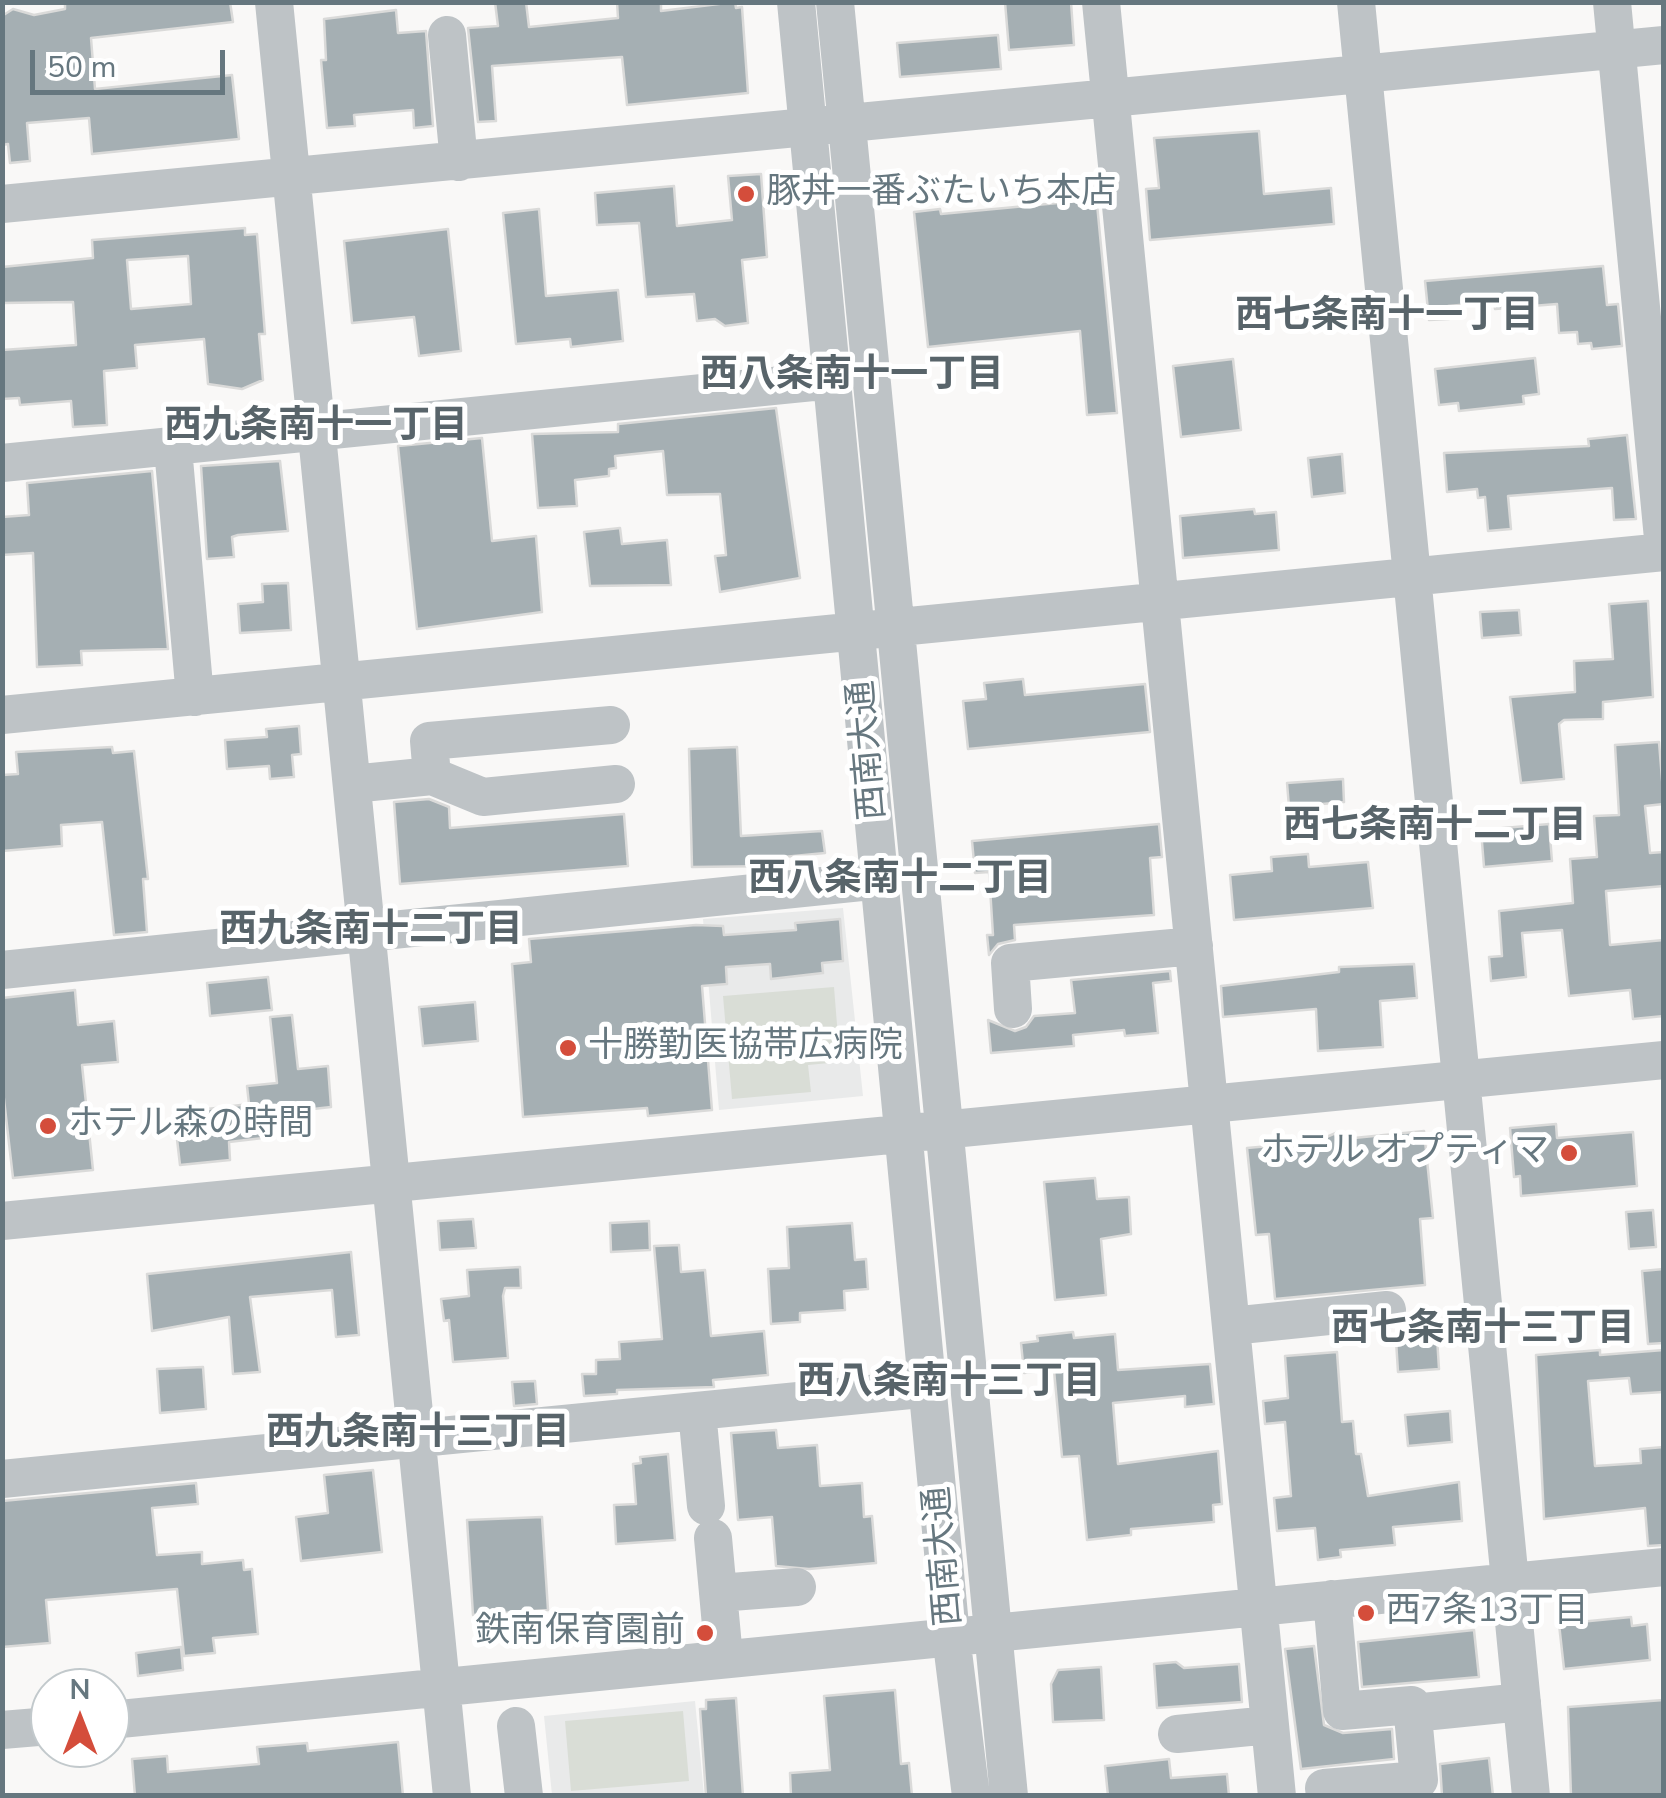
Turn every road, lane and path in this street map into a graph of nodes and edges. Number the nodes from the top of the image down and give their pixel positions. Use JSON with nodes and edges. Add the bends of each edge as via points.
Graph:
{"nodes":[{"id":1,"x":274,"y":2,"type":"edge"},
{"id":2,"x":796,"y":2,"type":"edge"},
{"id":3,"x":835,"y":2,"type":"edge"},
{"id":4,"x":1101,"y":2,"type":"edge"},
{"id":5,"x":1356,"y":2,"type":"edge"},
{"id":6,"x":1612,"y":2,"type":"edge"},
{"id":7,"x":446,"y":36,"type":"dead end"},
{"id":8,"x":1664,"y":44,"type":"edge"},
{"id":9,"x":1615,"y":50,"type":"junction"},
{"id":10,"x":1363,"y":72,"type":"junction"},
{"id":11,"x":1110,"y":98,"type":"junction"},
{"id":12,"x":848,"y":124,"type":"junction"},
{"id":13,"x":808,"y":128,"type":"junction"},
{"id":14,"x":459,"y":162,"type":"junction"},
{"id":15,"x":292,"y":178,"type":"junction"},
{"id":16,"x":2,"y":204,"type":"edge"},
{"id":17,"x":833,"y":380,"type":"junction"},
{"id":18,"x":318,"y":435,"type":"junction"},
{"id":19,"x":172,"y":448,"type":"junction"},
{"id":20,"x":2,"y":464,"type":"edge"},
{"id":21,"x":1664,"y":550,"type":"edge"},
{"id":22,"x":1410,"y":574,"type":"junction"},
{"id":23,"x":1161,"y":602,"type":"junction"},
{"id":24,"x":896,"y":626,"type":"junction"},
{"id":25,"x":858,"y":630,"type":"junction"},
{"id":26,"x":344,"y":683,"type":"junction"},
{"id":27,"x":194,"y":697,"type":"junction"},
{"id":28,"x":2,"y":715,"type":"edge"},
{"id":29,"x":611,"y":724,"type":"dead end"},
{"id":30,"x":432,"y":776,"type":"junction"},
{"id":31,"x":352,"y":784,"type":"junction"},
{"id":32,"x":616,"y":784,"type":"dead end"},
{"id":33,"x":882,"y":880,"type":"junction"},
{"id":34,"x":366,"y":930,"type":"junction"},
{"id":35,"x":1194,"y":946,"type":"junction"},
{"id":36,"x":2,"y":970,"type":"edge"},
{"id":37,"x":1013,"y":1009,"type":"dead end"},
{"id":38,"x":1664,"y":1060,"type":"edge"},
{"id":39,"x":1463,"y":1080,"type":"junction"},
{"id":40,"x":1210,"y":1104,"type":"junction"},
{"id":41,"x":946,"y":1128,"type":"junction"},
{"id":42,"x":906,"y":1133,"type":"junction"},
{"id":43,"x":394,"y":1182,"type":"junction"},
{"id":44,"x":2,"y":1221,"type":"edge"},
{"id":45,"x":1387,"y":1310,"type":"dead end"},
{"id":46,"x":1231,"y":1326,"type":"junction"},
{"id":47,"x":931,"y":1388,"type":"junction"},
{"id":48,"x":696,"y":1410,"type":"junction"},
{"id":49,"x":416,"y":1437,"type":"junction"},
{"id":50,"x":2,"y":1479,"type":"edge"},
{"id":51,"x":1664,"y":1567,"type":"edge"},
{"id":52,"x":1510,"y":1582,"type":"junction"},
{"id":53,"x":796,"y":1586,"type":"dead end"},
{"id":54,"x":718,"y":1594,"type":"junction"},
{"id":55,"x":1332,"y":1599,"type":"junction"},
{"id":56,"x":1258,"y":1606,"type":"junction"},
{"id":57,"x":993,"y":1633,"type":"junction"},
{"id":58,"x":952,"y":1636,"type":"junction"},
{"id":59,"x":724,"y":1658,"type":"junction"},
{"id":60,"x":442,"y":1686,"type":"junction"},
{"id":61,"x":1522,"y":1702,"type":"junction"},
{"id":62,"x":1413,"y":1714,"type":"junction"},
{"id":63,"x":130,"y":1718,"type":"edge"},
{"id":64,"x":1270,"y":1725,"type":"junction"},
{"id":65,"x":516,"y":1726,"type":"dead end"},
{"id":66,"x":30,"y":1728,"type":"edge"},
{"id":67,"x":2,"y":1730,"type":"edge"},
{"id":68,"x":1177,"y":1734,"type":"dead end"},
{"id":69,"x":452,"y":1796,"type":"edge"},
{"id":70,"x":524,"y":1796,"type":"edge"},
{"id":71,"x":971,"y":1796,"type":"edge"},
{"id":72,"x":1009,"y":1796,"type":"edge"},
{"id":73,"x":1277,"y":1796,"type":"edge"},
{"id":74,"x":1325,"y":1796,"type":"edge"},
{"id":75,"x":1532,"y":1796,"type":"edge"}],
"edges":[{"from":1,"to":15,"type":"street"},
{"from":2,"to":13,"type":"street","name":"西南大通"},
{"from":3,"to":12,"type":"street","name":"西南大通"},
{"from":4,"to":11,"type":"street"},
{"from":5,"to":10,"type":"street"},
{"from":6,"to":9,"type":"street"},
{"from":7,"to":14,"type":"street"},
{"from":8,"to":9,"type":"street"},
{"from":9,"to":10,"type":"street"},
{"from":9,"to":21,"type":"street"},
{"from":10,"to":11,"type":"street"},
{"from":10,"to":22,"type":"street"},
{"from":11,"to":12,"type":"street"},
{"from":11,"to":23,"type":"street"},
{"from":12,"to":13,"type":"street"},
{"from":12,"to":24,"type":"street","name":"西南大通"},
{"from":13,"to":14,"type":"street"},
{"from":13,"to":17,"type":"street","name":"西南大通"},
{"from":14,"to":15,"type":"street"},
{"from":15,"to":16,"type":"street"},
{"from":15,"to":18,"type":"street"},
{"from":17,"to":18,"type":"street"},
{"from":17,"to":25,"type":"street","name":"西南大通"},
{"from":18,"to":19,"type":"street"},
{"from":18,"to":26,"type":"street"},
{"from":19,"to":20,"type":"street"},
{"from":19,"to":27,"type":"street"},
{"from":21,"to":22,"type":"street"},
{"from":22,"to":23,"type":"street"},
{"from":22,"to":39,"type":"street"},
{"from":23,"to":24,"type":"street"},
{"from":23,"to":35,"type":"street"},
{"from":24,"to":25,"type":"street"},
{"from":24,"to":41,"type":"street","name":"西南大通"},
{"from":25,"to":26,"type":"street"},
{"from":25,"to":33,"type":"street","name":"西南大通"},
{"from":26,"to":27,"type":"street"},
{"from":26,"to":31,"type":"street"},
{"from":27,"to":28,"type":"street"},
{"from":29,"to":30,"type":"street","via":[[429,740]]},
{"from":30,"to":31,"type":"street"},
{"from":30,"to":32,"type":"street","via":[[483,797]]},
{"from":31,"to":34,"type":"street"},
{"from":33,"to":34,"type":"street"},
{"from":33,"to":42,"type":"street","name":"西南大通"},
{"from":34,"to":36,"type":"street"},
{"from":34,"to":43,"type":"street"},
{"from":35,"to":37,"type":"street","via":[[1010,962]]},
{"from":35,"to":40,"type":"street"},
{"from":38,"to":39,"type":"street"},
{"from":39,"to":40,"type":"street"},
{"from":39,"to":52,"type":"street"},
{"from":40,"to":41,"type":"street"},
{"from":40,"to":46,"type":"street"},
{"from":41,"to":42,"type":"street"},
{"from":41,"to":57,"type":"street","name":"西南大通"},
{"from":42,"to":43,"type":"street"},
{"from":42,"to":47,"type":"street","name":"西南大通"},
{"from":43,"to":44,"type":"street"},
{"from":43,"to":49,"type":"street"},
{"from":45,"to":46,"type":"street"},
{"from":46,"to":56,"type":"street"},
{"from":47,"to":48,"type":"street"},
{"from":47,"to":58,"type":"street","name":"西南大通"},
{"from":48,"to":49,"type":"street"},
{"from":48,"to":54,"type":"street"},
{"from":49,"to":50,"type":"street"},
{"from":49,"to":60,"type":"street"},
{"from":51,"to":52,"type":"street"},
{"from":52,"to":55,"type":"street"},
{"from":52,"to":61,"type":"street"},
{"from":53,"to":54,"type":"street"},
{"from":54,"to":59,"type":"street"},
{"from":55,"to":56,"type":"street"},
{"from":55,"to":62,"type":"street","via":[[1342,1711],[1412,1705]]},
{"from":56,"to":57,"type":"street"},
{"from":56,"to":64,"type":"street"},
{"from":57,"to":58,"type":"street"},
{"from":57,"to":72,"type":"street","name":"西南大通"},
{"from":58,"to":59,"type":"street"},
{"from":58,"to":71,"type":"street","name":"西南大通"},
{"from":59,"to":60,"type":"street"},
{"from":60,"to":63,"type":"street"},
{"from":60,"to":69,"type":"street"},
{"from":61,"to":62,"type":"street"},
{"from":61,"to":75,"type":"street"},
{"from":62,"to":74,"type":"street","via":[[1419,1780],[1324,1788]]},
{"from":64,"to":68,"type":"street"},
{"from":64,"to":73,"type":"street"},
{"from":65,"to":70,"type":"street"},
{"from":66,"to":67,"type":"street"}]}
